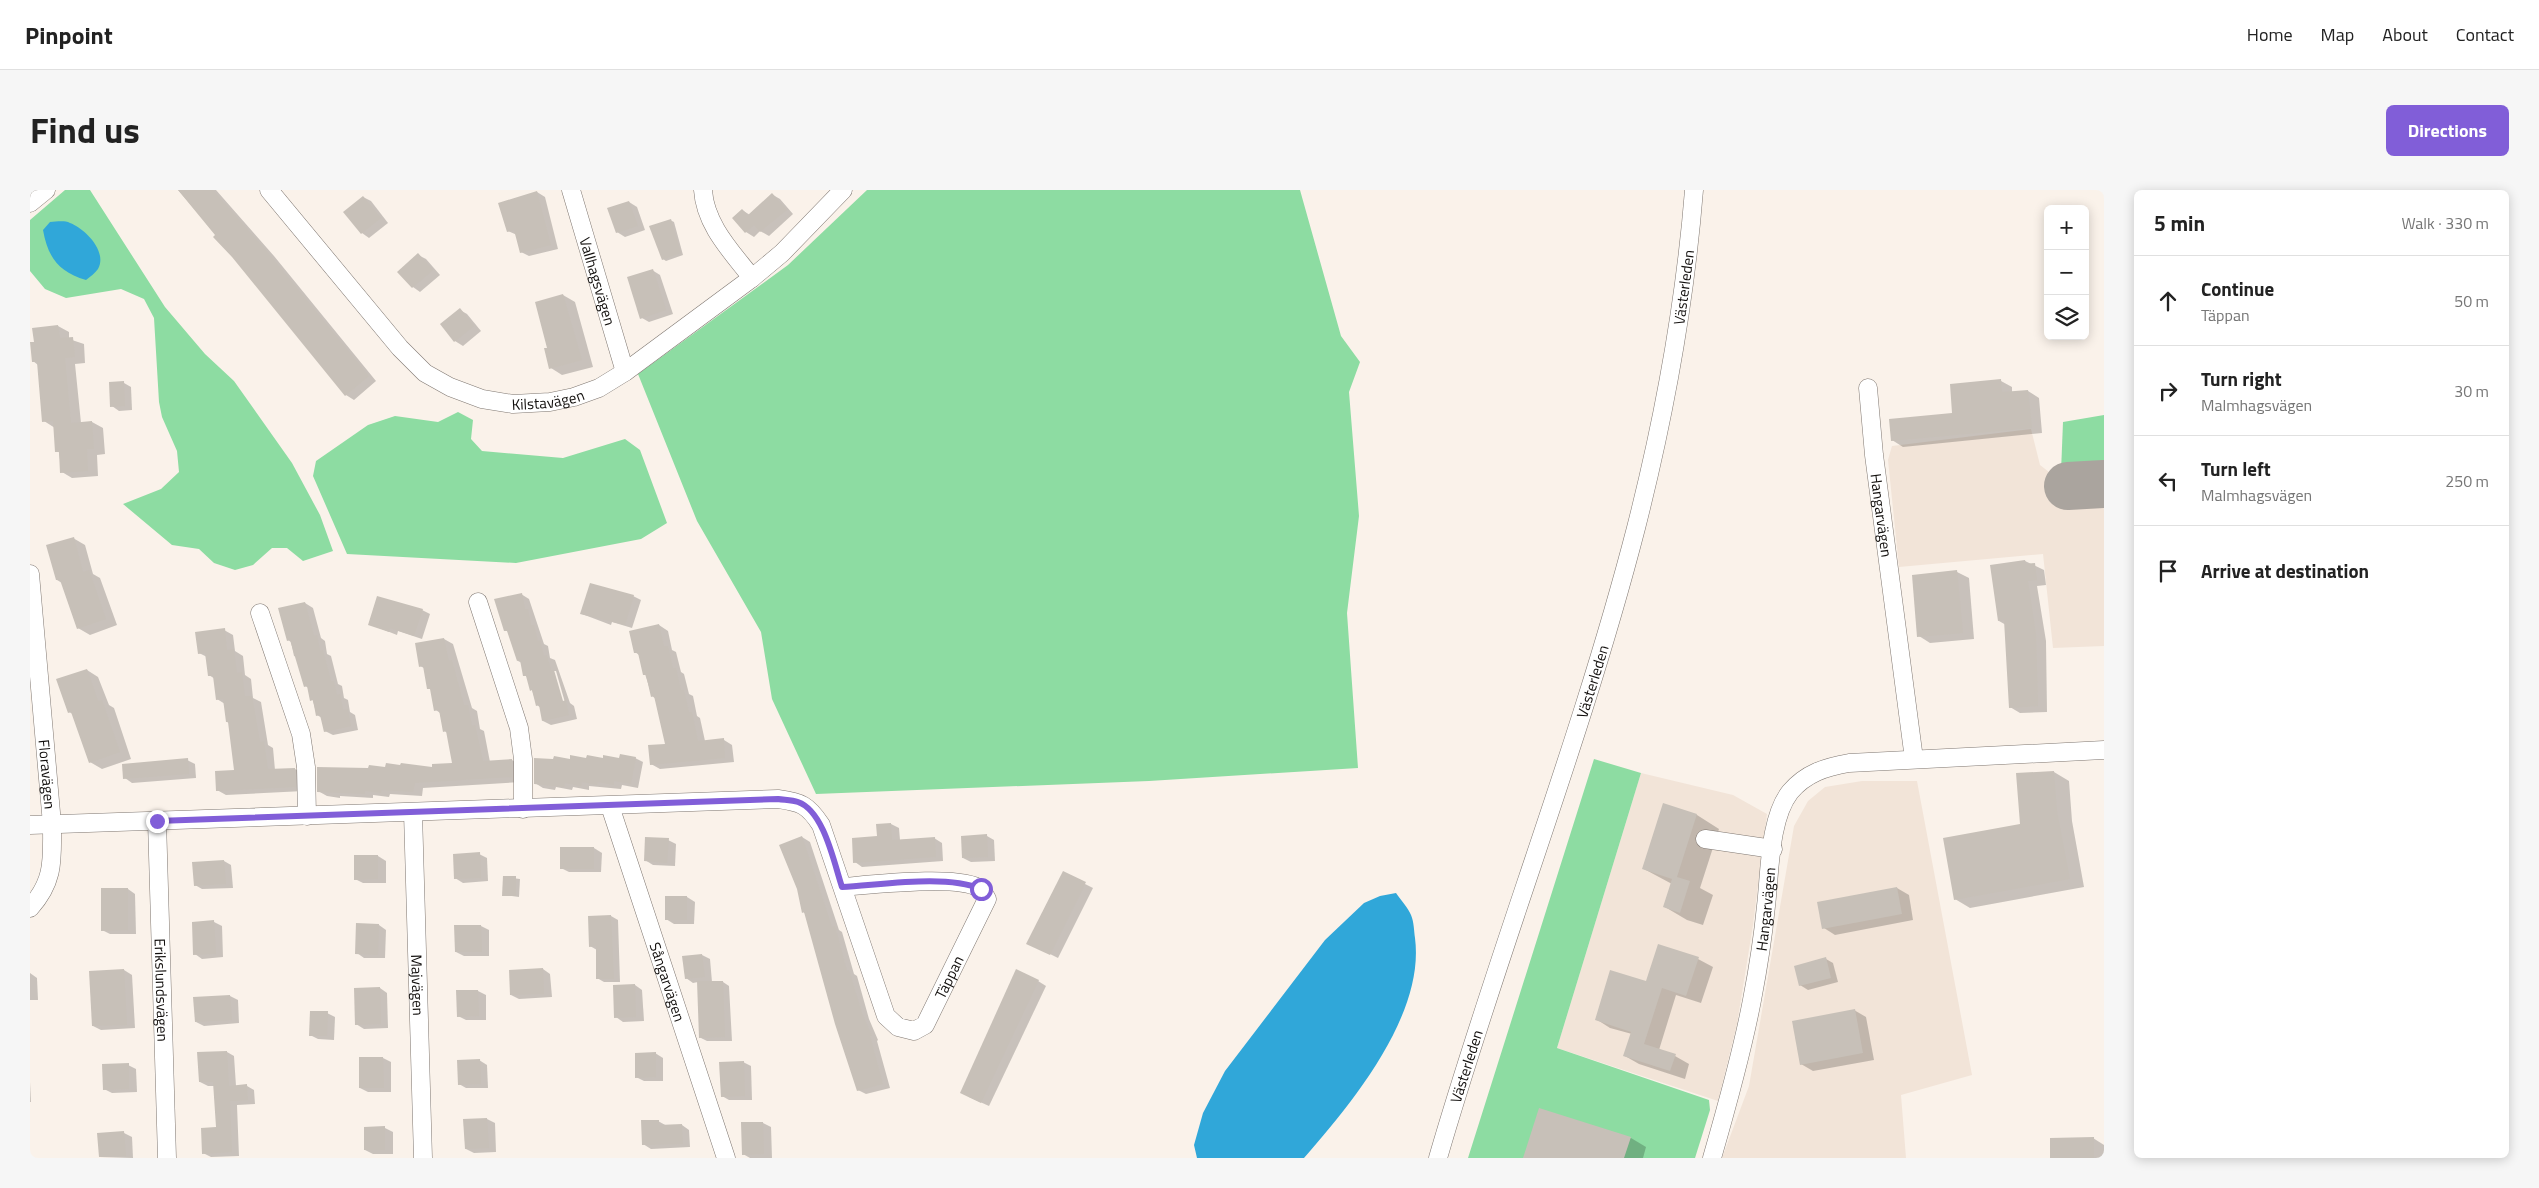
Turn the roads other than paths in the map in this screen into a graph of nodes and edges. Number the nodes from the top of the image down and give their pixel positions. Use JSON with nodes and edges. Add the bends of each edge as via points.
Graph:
{"nodes":[{"id":1,"x":46,"y":190,"type":"edge"},
{"id":2,"x":269,"y":190,"type":"edge"},
{"id":3,"x":571,"y":190,"type":"edge"},
{"id":4,"x":703,"y":190,"type":"edge"},
{"id":5,"x":844,"y":190,"type":"edge"},
{"id":6,"x":1694,"y":190,"type":"edge"},
{"id":7,"x":30,"y":203,"type":"edge"},
{"id":8,"x":752,"y":278,"type":"junction"},
{"id":9,"x":625,"y":372,"type":"junction"},
{"id":10,"x":1868,"y":388,"type":"dead end"},
{"id":11,"x":30,"y":574,"type":"edge"},
{"id":12,"x":478,"y":602,"type":"dead end"},
{"id":13,"x":260,"y":613,"type":"dead end"},
{"id":14,"x":2101,"y":753,"type":"edge"},
{"id":15,"x":1914,"y":759,"type":"junction"},
{"id":16,"x":610,"y":806,"type":"junction"},
{"id":17,"x":523,"y":809,"type":"junction"},
{"id":18,"x":413,"y":813,"type":"junction"},
{"id":19,"x":307,"y":816,"type":"junction"},
{"id":20,"x":157,"y":821,"type":"junction"},
{"id":21,"x":52,"y":824,"type":"junction"},
{"id":22,"x":30,"y":825,"type":"edge"},
{"id":23,"x":1705,"y":839,"type":"dead end"},
{"id":24,"x":1772,"y":850,"type":"junction"},
{"id":25,"x":842,"y":887,"type":"junction"},
{"id":26,"x":30,"y":908,"type":"edge"},
{"id":27,"x":167,"y":1158,"type":"edge"},
{"id":28,"x":423,"y":1158,"type":"edge"},
{"id":29,"x":726,"y":1158,"type":"edge"},
{"id":30,"x":1438,"y":1158,"type":"edge"},
{"id":31,"x":1712,"y":1158,"type":"edge"}],
"edges":[{"from":1,"to":7,"type":"street"},
{"from":2,"to":9,"type":"street","name":"Kilstavägen","via":[[400,348],[425,373],[450,387],[513,404],[550,402],[599,388]]},
{"from":3,"to":9,"type":"street","name":"Vallhagsvägen"},
{"from":4,"to":8,"type":"street","via":[[709,216],[721,238]]},
{"from":5,"to":8,"type":"street","name":"Kilstavägen","via":[[782,253]]},
{"from":6,"to":30,"type":"street","name":"Västerleden","via":[[1678,320],[1636,529],[1601,651],[1464,1067]]},
{"from":8,"to":9,"type":"street","name":"Kilstavägen"},
{"from":10,"to":15,"type":"street","name":"Hangarvägen"},
{"from":11,"to":21,"type":"street","name":"Floravägen"},
{"from":12,"to":17,"type":"street","via":[[519,728]]},
{"from":13,"to":19,"type":"street","via":[[301,734],[306,767]]},
{"from":14,"to":15,"type":"street","name":"Hangarvägen"},
{"from":15,"to":24,"type":"street","name":"Hangarvägen","via":[[1849,763],[1822,768],[1804,778],[1780,810]]},
{"from":16,"to":17,"type":"street"},
{"from":16,"to":25,"type":"street","via":[[778,799],[798,802],[812,810],[821,825]]},
{"from":16,"to":29,"type":"street","name":"Sångarvägen"},
{"from":17,"to":18,"type":"street"},
{"from":18,"to":19,"type":"street"},
{"from":18,"to":28,"type":"street","name":"Majvägen"},
{"from":19,"to":20,"type":"street"},
{"from":20,"to":21,"type":"street"},
{"from":20,"to":27,"type":"street","name":"Erikslundsvägen"},
{"from":21,"to":22,"type":"street"},
{"from":21,"to":26,"type":"street","name":"Floravägen","via":[[49,881]]},
{"from":23,"to":24,"type":"street"},
{"from":24,"to":31,"type":"street","name":"Hangarvägen","via":[[1752,1000]]},
{"from":25,"to":25,"type":"street","name":"Täppan","via":[[886,1016],[898,1027],[914,1031],[925,1025],[986,898],[981,889],[945,882]]}]}
